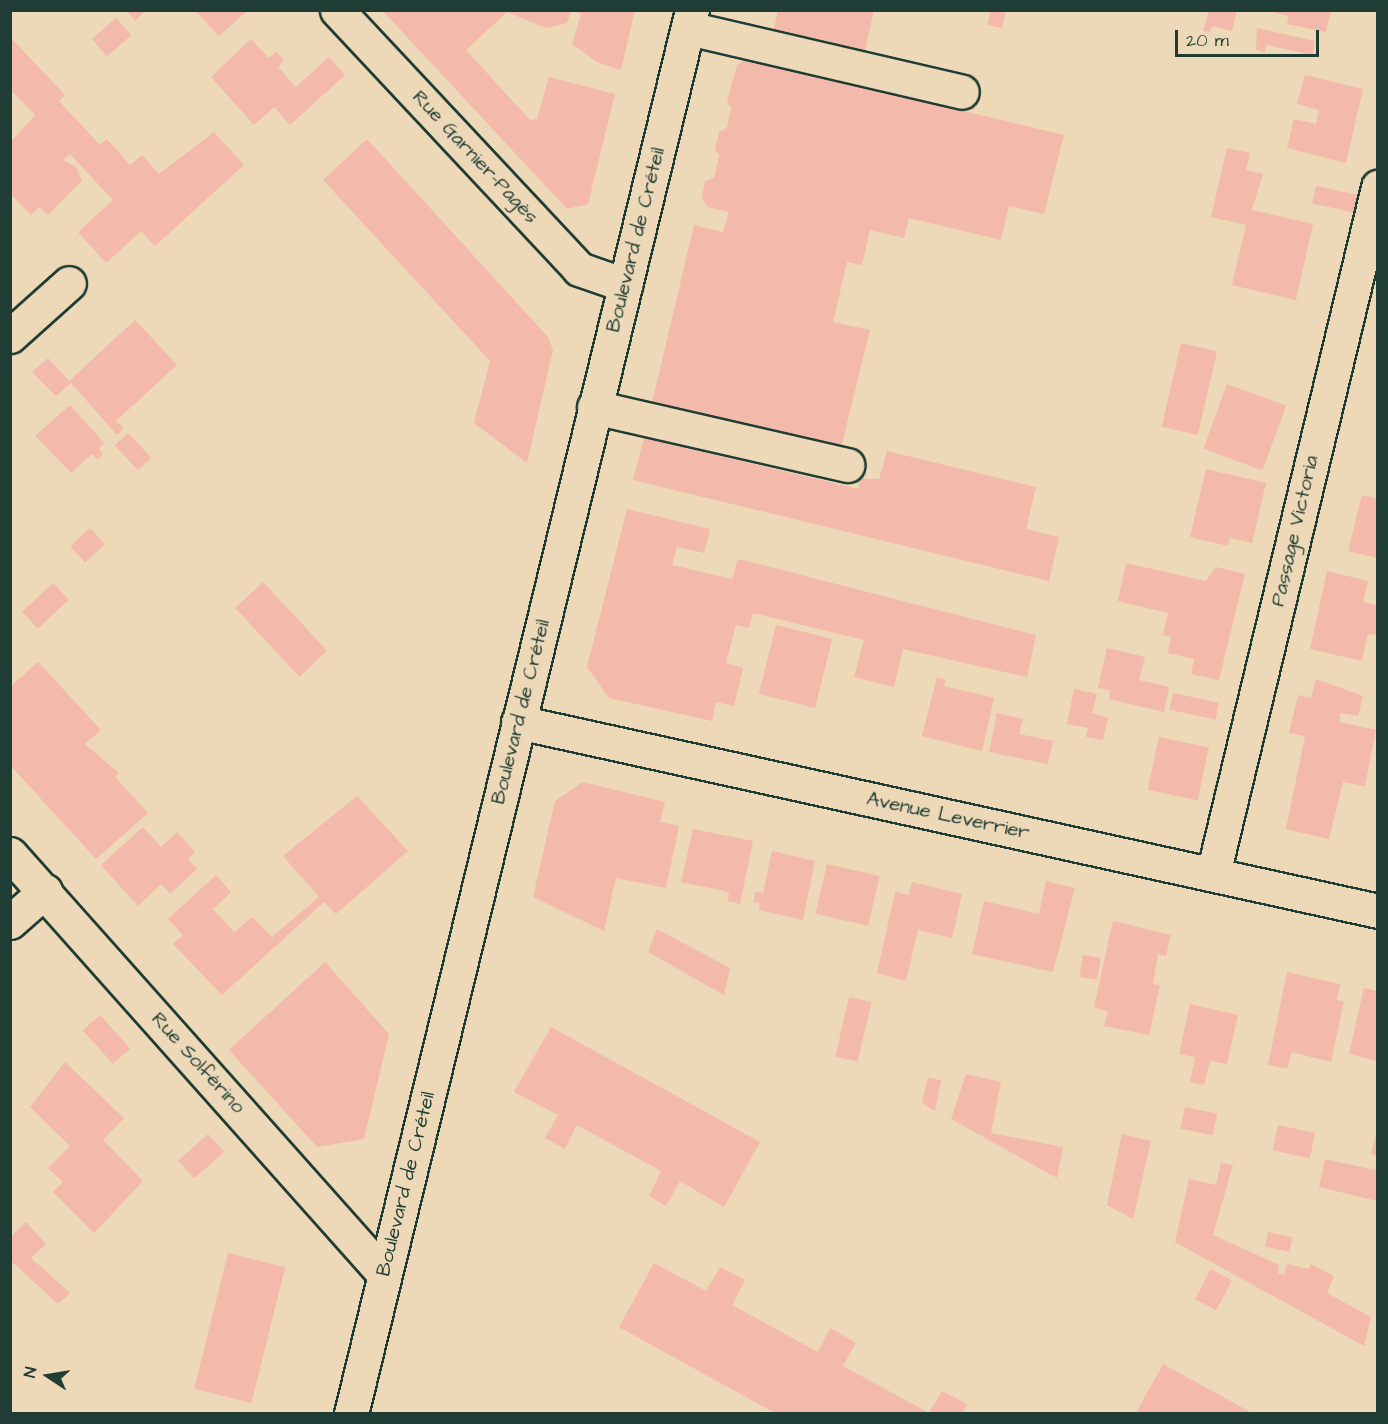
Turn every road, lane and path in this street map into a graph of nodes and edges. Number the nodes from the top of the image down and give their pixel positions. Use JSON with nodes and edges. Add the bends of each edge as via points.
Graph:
{"nodes":[{"id":1,"x":337,"y":10,"type":"edge"},
{"id":2,"x":690,"y":19,"type":"edge"},
{"id":3,"x":962,"y":92,"type":"dead end"},
{"id":4,"x":1377,"y":187,"type":"edge"},
{"id":5,"x":69,"y":283,"type":"dead end"},
{"id":6,"x":625,"y":285,"type":"junction"},
{"id":7,"x":10,"y":336,"type":"edge"},
{"id":8,"x":594,"y":407,"type":"junction"},
{"id":9,"x":847,"y":465,"type":"dead end"},
{"id":10,"x":518,"y":722,"type":"junction"},
{"id":11,"x":10,"y":854,"type":"edge"},
{"id":12,"x":1213,"y":874,"type":"junction"},
{"id":13,"x":45,"y":891,"type":"junction"},
{"id":14,"x":1377,"y":911,"type":"edge"},
{"id":15,"x":10,"y":922,"type":"edge"},
{"id":16,"x":384,"y":1274,"type":"junction"},
{"id":17,"x":351,"y":1413,"type":"edge"}],
"edges":[{"from":1,"to":6,"type":"street","name":"Rue Garnier-Pagès","via":[[579,269]]},
{"from":2,"to":3,"type":"street"},
{"from":2,"to":6,"type":"street","name":"Boulevard de Créteil"},
{"from":4,"to":12,"type":"street","name":"Passage Victoria"},
{"from":5,"to":7,"type":"street"},
{"from":6,"to":8,"type":"street","name":"Boulevard de Créteil"},
{"from":8,"to":9,"type":"street"},
{"from":8,"to":10,"type":"street","name":"Boulevard de Créteil"},
{"from":10,"to":12,"type":"street","name":"Avenue Leverrier"},
{"from":10,"to":16,"type":"street","name":"Boulevard de Créteil"},
{"from":11,"to":13,"type":"street","name":"Rue Solférino"},
{"from":12,"to":14,"type":"street","name":"Avenue Leverrier"},
{"from":13,"to":15,"type":"street"},
{"from":13,"to":16,"type":"street","name":"Rue Solférino"},
{"from":16,"to":17,"type":"street","name":"Boulevard de Créteil"}]}
